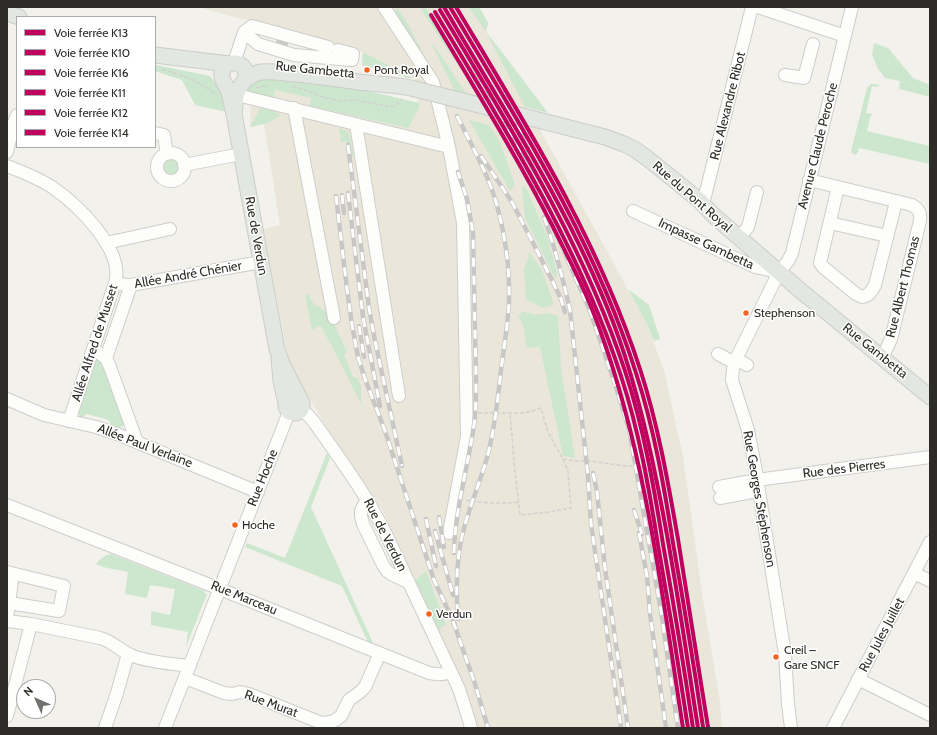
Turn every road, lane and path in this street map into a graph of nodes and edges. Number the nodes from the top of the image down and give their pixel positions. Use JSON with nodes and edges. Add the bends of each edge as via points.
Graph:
{"nodes":[{"id":1,"x":384,"y":7,"type":"edge"},
{"id":2,"x":752,"y":7,"type":"edge"},
{"id":3,"x":758,"y":7,"type":"edge"},
{"id":4,"x":852,"y":7,"type":"edge"},
{"id":5,"x":244,"y":32,"type":"junction"},
{"id":6,"x":815,"y":36,"type":"junction"},
{"id":7,"x":845,"y":36,"type":"junction"},
{"id":8,"x":158,"y":60,"type":"edge"},
{"id":9,"x":235,"y":64,"type":"junction"},
{"id":10,"x":785,"y":75,"type":"dead end"},
{"id":11,"x":272,"y":84,"type":"dead end"},
{"id":12,"x":389,"y":84,"type":"junction"},
{"id":13,"x":221,"y":86,"type":"junction"},
{"id":14,"x":289,"y":86,"type":"dead end"},
{"id":15,"x":243,"y":89,"type":"junction"},
{"id":16,"x":407,"y":91,"type":"junction"},
{"id":17,"x":294,"y":108,"type":"junction"},
{"id":18,"x":234,"y":114,"type":"junction"},
{"id":19,"x":16,"y":117,"type":"edge"},
{"id":20,"x":356,"y":124,"type":"junction"},
{"id":21,"x":156,"y":133,"type":"edge"},
{"id":22,"x":449,"y":147,"type":"junction"},
{"id":23,"x":7,"y":152,"type":"edge"},
{"id":24,"x":167,"y":154,"type":"junction"},
{"id":25,"x":241,"y":154,"type":"junction"},
{"id":26,"x":7,"y":166,"type":"edge"},
{"id":27,"x":184,"y":166,"type":"junction"},
{"id":28,"x":809,"y":180,"type":"junction"},
{"id":29,"x":838,"y":188,"type":"junction"},
{"id":30,"x":757,"y":192,"type":"dead end"},
{"id":31,"x":896,"y":202,"type":"junction"},
{"id":32,"x":703,"y":204,"type":"junction"},
{"id":33,"x":639,"y":218,"type":"dead end"},
{"id":34,"x":830,"y":223,"type":"junction"},
{"id":35,"x":170,"y":229,"type":"dead end"},
{"id":36,"x":736,"y":235,"type":"junction"},
{"id":37,"x":887,"y":236,"type":"junction"},
{"id":38,"x":106,"y":243,"type":"junction"},
{"id":39,"x":727,"y":253,"type":"junction"},
{"id":40,"x":261,"y":262,"type":"junction"},
{"id":41,"x":777,"y":276,"type":"junction"},
{"id":42,"x":115,"y":283,"type":"junction"},
{"id":43,"x":131,"y":285,"type":"junction"},
{"id":44,"x":820,"y":306,"type":"joint"},
{"id":45,"x":334,"y":318,"type":"dead end"},
{"id":46,"x":94,"y":349,"type":"junction"},
{"id":47,"x":718,"y":354,"type":"dead end"},
{"id":48,"x":883,"y":354,"type":"junction"},
{"id":49,"x":106,"y":358,"type":"junction"},
{"id":50,"x":735,"y":361,"type":"junction"},
{"id":51,"x":747,"y":365,"type":"dead end"},
{"id":52,"x":930,"y":389,"type":"edge"},
{"id":53,"x":749,"y":391,"type":"dead end"},
{"id":54,"x":399,"y":396,"type":"dead end"},
{"id":55,"x":737,"y":396,"type":"junction"},
{"id":56,"x":930,"y":396,"type":"edge"},
{"id":57,"x":7,"y":399,"type":"edge"},
{"id":58,"x":294,"y":406,"type":"junction"},
{"id":59,"x":478,"y":413,"type":"dead end"},
{"id":60,"x":510,"y":413,"type":"junction"},
{"id":61,"x":69,"y":421,"type":"junction"},
{"id":62,"x":137,"y":442,"type":"junction"},
{"id":63,"x":930,"y":457,"type":"edge"},
{"id":64,"x":563,"y":459,"type":"junction"},
{"id":65,"x":757,"y":486,"type":"junction"},
{"id":66,"x":258,"y":492,"type":"junction"},
{"id":67,"x":719,"y":492,"type":"dead end"},
{"id":68,"x":456,"y":498,"type":"junction"},
{"id":69,"x":367,"y":499,"type":"junction"},
{"id":70,"x":519,"y":502,"type":"junction"},
{"id":71,"x":7,"y":504,"type":"edge"},
{"id":72,"x":449,"y":533,"type":"dead end"},
{"id":73,"x":930,"y":542,"type":"edge"},
{"id":74,"x":10,"y":573,"type":"edge"},
{"id":75,"x":914,"y":573,"type":"junction"},
{"id":76,"x":669,"y":577,"type":"dead end"},
{"id":77,"x":930,"y":581,"type":"edge"},
{"id":78,"x":408,"y":582,"type":"junction"},
{"id":79,"x":220,"y":588,"type":"junction"},
{"id":80,"x":9,"y":602,"type":"junction"},
{"id":81,"x":7,"y":617,"type":"edge"},
{"id":82,"x":7,"y":621,"type":"edge"},
{"id":83,"x":31,"y":624,"type":"junction"},
{"id":84,"x":380,"y":653,"type":"junction"},
{"id":85,"x":128,"y":654,"type":"junction"},
{"id":86,"x":190,"y":666,"type":"junction"},
{"id":87,"x":450,"y":672,"type":"junction"},
{"id":88,"x":185,"y":678,"type":"junction"},
{"id":89,"x":858,"y":679,"type":"junction"},
{"id":90,"x":930,"y":715,"type":"edge"},
{"id":91,"x":7,"y":716,"type":"edge"},
{"id":92,"x":336,"y":724,"type":"edge"},
{"id":93,"x":105,"y":728,"type":"edge"},
{"id":94,"x":165,"y":728,"type":"edge"},
{"id":95,"x":470,"y":728,"type":"edge"},
{"id":96,"x":784,"y":728,"type":"edge"},
{"id":97,"x":791,"y":728,"type":"edge"},
{"id":98,"x":833,"y":728,"type":"edge"}],
"edges":[{"from":1,"to":22,"type":"street","via":[[433,82]]},
{"from":2,"to":32,"type":"street","name":"Rue Alexandre Ribot"},
{"from":3,"to":6,"type":"street"},
{"from":4,"to":7,"type":"street","name":"Avenue Claude Peroche"},
{"from":5,"to":5,"type":"street","via":[[258,44],[294,55],[352,60],[353,54],[252,26]]},
{"from":5,"to":9,"type":"street"},
{"from":6,"to":7,"type":"street"},
{"from":6,"to":10,"type":"street","via":[[804,78]]},
{"from":7,"to":28,"type":"street","name":"Avenue Claude Peroche"},
{"from":8,"to":9,"type":"main road","name":"Rue Gambetta"},
{"from":8,"to":13,"type":"path","via":[[210,90]]},
{"from":8,"to":13,"type":"main road","via":[[210,69],[217,73]]},
{"from":9,"to":12,"type":"main road","name":"Rue Gambetta","via":[[321,69],[360,75]]},
{"from":9,"to":13,"type":"main road","via":[[225,67],[222,71]]},
{"from":9,"to":15,"type":"main road","via":[[245,71]]},
{"from":11,"to":15,"type":"path","via":[[252,91]]},
{"from":12,"to":15,"type":"main road","name":"Rue Gambetta","via":[[273,72],[250,77]]},
{"from":12,"to":16,"type":"main road","name":"Rue Gambetta"},
{"from":13,"to":15,"type":"main road"},
{"from":13,"to":18,"type":"main road","name":"Rue de Verdun","via":[[229,93]]},
{"from":14,"to":16,"type":"path","via":[[338,101],[355,100],[392,107]]},
{"from":15,"to":17,"type":"street"},
{"from":15,"to":18,"type":"main road","name":"Rue de Verdun","via":[[235,103]]},
{"from":16,"to":32,"type":"main road","name":"Rue du Pont Royal","bridge":true,"via":[[467,102],[624,144],[654,163]]},
{"from":17,"to":20,"type":"street"},
{"from":17,"to":45,"type":"street"},
{"from":18,"to":25,"type":"main road","name":"Rue de Verdun"},
{"from":19,"to":23,"type":"street"},
{"from":20,"to":22,"type":"street"},
{"from":20,"to":54,"type":"street"},
{"from":21,"to":24,"type":"street","via":[[164,135]]},
{"from":22,"to":68,"type":"street","via":[[463,223],[467,436]]},
{"from":24,"to":27,"type":"street","via":[[178,156]]},
{"from":24,"to":27,"type":"street","via":[[159,160],[157,166],[158,174],[163,179],[178,179],[184,172]]},
{"from":25,"to":27,"type":"street"},
{"from":25,"to":40,"type":"main road","name":"Rue de Verdun"},
{"from":26,"to":38,"type":"street","name":"Allée Alfred de Musset","via":[[38,179],[66,198],[89,220]]},
{"from":28,"to":29,"type":"street","name":"Rue Albert Thomas"},
{"from":28,"to":41,"type":"street","name":"Avenue Claude Peroche","via":[[792,252]]},
{"from":29,"to":31,"type":"street","name":"Rue Albert Thomas"},
{"from":29,"to":34,"type":"street"},
{"from":30,"to":36,"type":"street","via":[[748,227]]},
{"from":31,"to":37,"type":"street"},
{"from":31,"to":48,"type":"street","name":"Rue Albert Thomas","via":[[916,207],[921,216],[894,327]]},
{"from":32,"to":36,"type":"main road","name":"Rue du Pont Royal"},
{"from":33,"to":39,"type":"street","name":"Impasse Gambetta"},
{"from":34,"to":37,"type":"street"},
{"from":34,"to":37,"type":"street","via":[[821,265],[862,297],[868,295],[875,285]]},
{"from":35,"to":38,"type":"street"},
{"from":36,"to":39,"type":"street","via":[[736,247]]},
{"from":36,"to":41,"type":"main road","name":"Rue du Pont Royal"},
{"from":38,"to":42,"type":"street","name":"Allée Alfred de Musset","via":[[115,265]]},
{"from":39,"to":41,"type":"street","name":"Impasse Gambetta"},
{"from":40,"to":43,"type":"street","name":"Allée André Chénier"},
{"from":40,"to":58,"type":"main road","name":"Rue de Verdun","via":[[279,358]]},
{"from":41,"to":44,"type":"main road","name":"Rue du Pont Royal"},
{"from":41,"to":48,"type":"street","name":"Impasse Gambetta","via":[[787,274],[796,279]]},
{"from":41,"to":50,"type":"street","name":"Rue Georges Stéphenson"},
{"from":42,"to":43,"type":"street","name":"Allée André Chénier"},
{"from":42,"to":46,"type":"street","name":"Allée Alfred de Musset"},
{"from":43,"to":49,"type":"street"},
{"from":44,"to":48,"type":"main road","name":"Rue Gambetta"},
{"from":46,"to":49,"type":"street"},
{"from":46,"to":61,"type":"street","name":"Allée Alfred de Musset"},
{"from":47,"to":50,"type":"street"},
{"from":48,"to":52,"type":"street","name":"Impasse Gambetta"},
{"from":48,"to":56,"type":"main road","name":"Rue Gambetta"},
{"from":49,"to":62,"type":"street"},
{"from":50,"to":51,"type":"street"},
{"from":50,"to":55,"type":"street","name":"Rue Georges Stéphenson","via":[[732,380]]},
{"from":53,"to":55,"type":"street"},
{"from":55,"to":65,"type":"street","name":"Rue Georges Stéphenson","via":[[748,430]]},
{"from":57,"to":61,"type":"street","name":"Allée Paul Verlaine","via":[[44,415]]},
{"from":58,"to":66,"type":"street","name":"Rue Hoche"},
{"from":58,"to":69,"type":"street","name":"Rue de Verdun","via":[[314,422]]},
{"from":59,"to":60,"type":"path"},
{"from":60,"to":64,"type":"path","via":[[525,413],[541,408],[548,432]]},
{"from":60,"to":70,"type":"path"},
{"from":61,"to":62,"type":"street","name":"Allée Paul Verlaine","via":[[110,431]]},
{"from":62,"to":66,"type":"street","name":"Allée Paul Verlaine"},
{"from":63,"to":65,"type":"street","name":"Rue des Pierres"},
{"from":64,"to":70,"type":"path","via":[[568,471],[571,508],[520,515]]},
{"from":64,"to":76,"type":"path","via":[[642,467],[648,470]]},
{"from":65,"to":67,"type":"street","name":"Rue des Pierres"},
{"from":65,"to":96,"type":"street","via":[[757,503],[780,660]]},
{"from":65,"to":97,"type":"street","name":"Rue Georges Stéphenson","via":[[785,661]]},
{"from":66,"to":79,"type":"street","name":"Rue Hoche"},
{"from":68,"to":70,"type":"path","via":[[488,503]]},
{"from":68,"to":72,"type":"street"},
{"from":69,"to":78,"type":"street","name":"Rue de Verdun"},
{"from":69,"to":78,"type":"street","via":[[360,516],[379,558],[386,571]]},
{"from":71,"to":79,"type":"street","name":"Rue Marceau"},
{"from":73,"to":75,"type":"street","name":"Rue Jules Juillet"},
{"from":74,"to":80,"type":"street"},
{"from":74,"to":80,"type":"street","via":[[64,586],[59,611]]},
{"from":75,"to":77,"type":"street"},
{"from":75,"to":89,"type":"street","name":"Rue Jules Juillet","via":[[889,612],[865,658]]},
{"from":78,"to":87,"type":"street","name":"Rue de Verdun"},
{"from":79,"to":84,"type":"street","name":"Rue Marceau"},
{"from":79,"to":86,"type":"street","name":"Rue Hoche"},
{"from":80,"to":81,"type":"street"},
{"from":82,"to":83,"type":"street"},
{"from":83,"to":85,"type":"street","via":[[105,639]]},
{"from":83,"to":91,"type":"street"},
{"from":84,"to":87,"type":"street","name":"Rue Marceau","via":[[434,674]]},
{"from":84,"to":92,"type":"street","name":"Rue Murat","via":[[365,687],[349,700]]},
{"from":85,"to":86,"type":"street"},
{"from":85,"to":93,"type":"street"},
{"from":86,"to":88,"type":"street","name":"Rue Hoche"},
{"from":87,"to":95,"type":"street","via":[[463,702]]},
{"from":88,"to":92,"type":"street","name":"Rue Murat","via":[[224,694],[249,694],[319,722]]},
{"from":88,"to":94,"type":"street","name":"Rue Hoche"},
{"from":89,"to":90,"type":"street"},
{"from":89,"to":98,"type":"street","name":"Rue Jules Juillet"}]}
